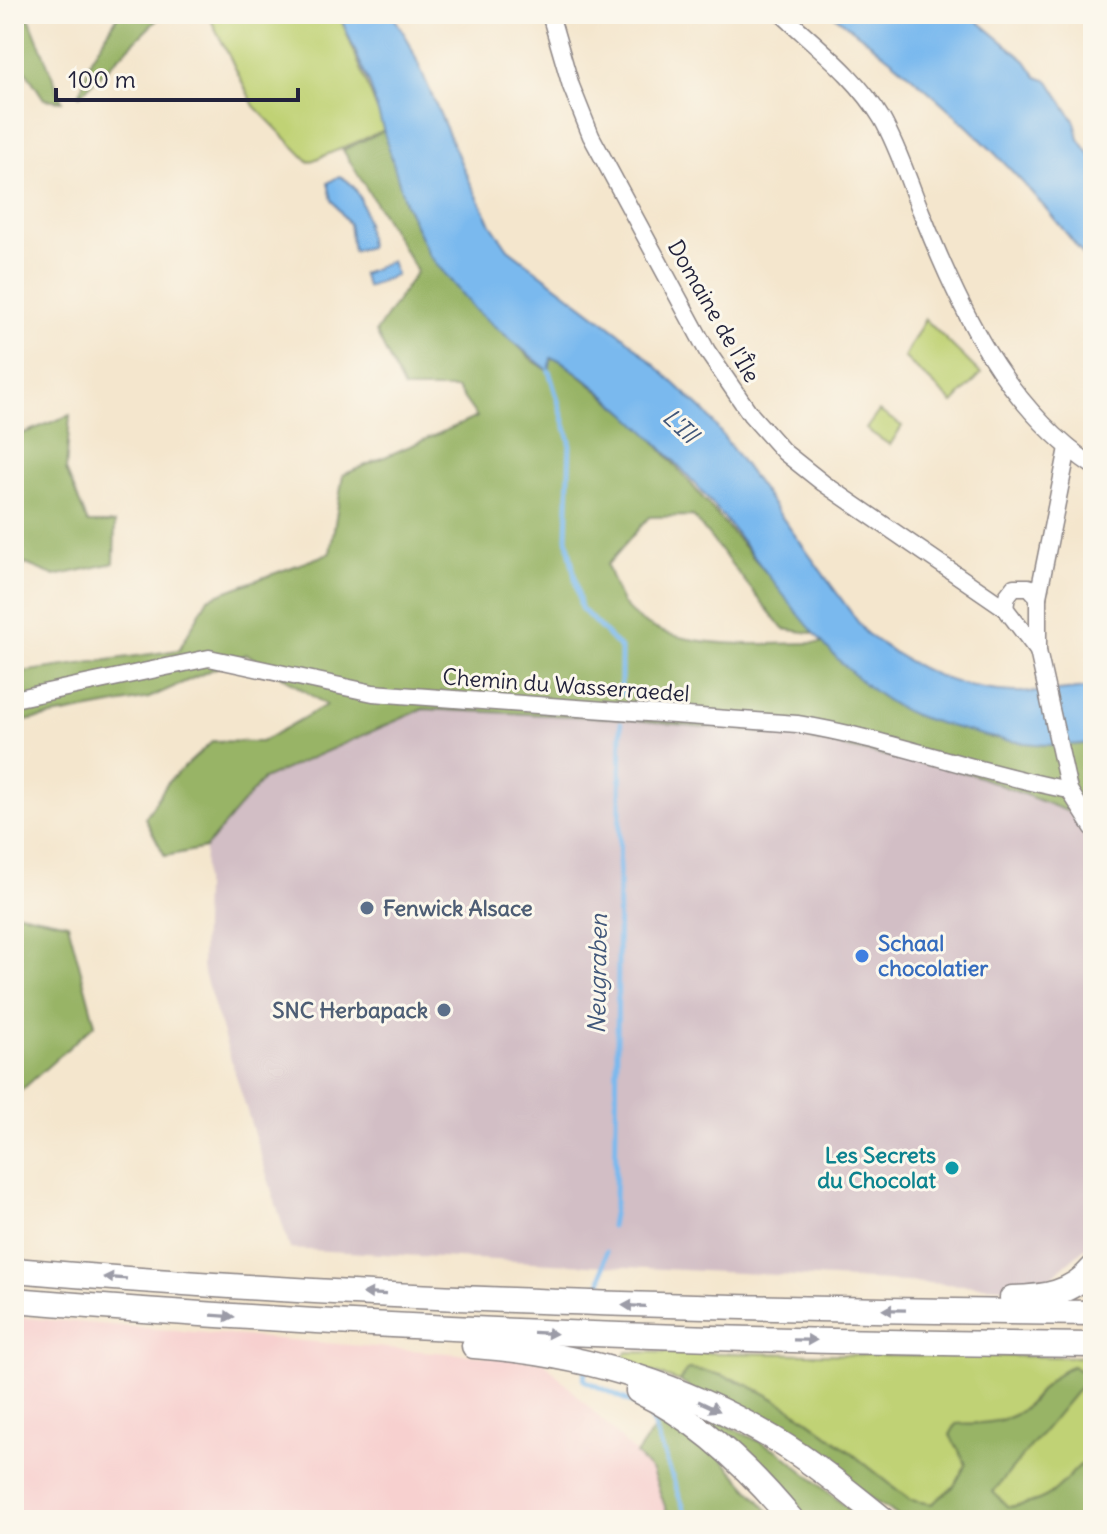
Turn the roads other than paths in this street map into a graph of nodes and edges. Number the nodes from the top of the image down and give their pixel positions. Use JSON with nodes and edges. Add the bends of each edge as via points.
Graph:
{"nodes":[{"id":1,"x":550,"y":14,"type":"edge"},
{"id":2,"x":782,"y":14,"type":"edge"},
{"id":3,"x":1068,"y":448,"type":"junction"},
{"id":4,"x":1093,"y":466,"type":"edge"},
{"id":5,"x":1046,"y":558,"type":"junction"},
{"id":6,"x":975,"y":585,"type":"junction"},
{"id":7,"x":1016,"y":588,"type":"junction"},
{"id":8,"x":1036,"y":605,"type":"junction"},
{"id":9,"x":1010,"y":613,"type":"junction"},
{"id":10,"x":1038,"y":651,"type":"junction"},
{"id":11,"x":14,"y":699,"type":"edge"},
{"id":12,"x":1069,"y":790,"type":"junction"},
{"id":13,"x":1093,"y":828,"type":"edge"},
{"id":14,"x":1093,"y":1268,"type":"edge"},
{"id":15,"x":14,"y":1270,"type":"edge"},
{"id":16,"x":14,"y":1300,"type":"edge"},
{"id":17,"x":972,"y":1312,"type":"junction"},
{"id":18,"x":1093,"y":1313,"type":"edge"},
{"id":19,"x":299,"y":1322,"type":"junction"},
{"id":20,"x":1093,"y":1345,"type":"edge"},
{"id":21,"x":583,"y":1361,"type":"junction"},
{"id":22,"x":792,"y":1520,"type":"edge"},
{"id":23,"x":884,"y":1520,"type":"edge"}],
"edges":[{"from":1,"to":6,"type":"street","name":"Domaine de l'Île","via":[[591,136],[707,351],[751,415],[784,452],[823,483]]},
{"from":2,"to":3,"type":"street","via":[[859,87],[880,117],[964,313],[1012,388]]},
{"from":3,"to":4,"type":"street"},
{"from":3,"to":5,"type":"street","name":"Domaine de l'Île"},
{"from":5,"to":7,"type":"street","name":"Domaine de l'Île"},
{"from":5,"to":8,"type":"street","name":"Domaine de l'Île"},
{"from":6,"to":7,"type":"street","name":"Domaine de l'Île"},
{"from":6,"to":9,"type":"street","name":"Domaine de l'Île"},
{"from":7,"to":8,"type":"street"},
{"from":7,"to":9,"type":"street"},
{"from":8,"to":9,"type":"street","via":[[1029,618]]},
{"from":8,"to":10,"type":"street","name":"Domaine de l'Île"},
{"from":9,"to":10,"type":"street","name":"Domaine de l'Île"},
{"from":10,"to":12,"type":"street","name":"Domaine de l'Île"},
{"from":11,"to":12,"type":"street","name":"Chemin du Wasserraedel","via":[[209,658],[373,693],[809,726]]},
{"from":12,"to":13,"type":"street"},
{"from":14,"to":17,"type":"highway","via":[[1060,1293],[1004,1298]]},
{"from":17,"to":15,"type":"highway","one_way":true,"via":[[462,1299]]},
{"from":16,"to":19,"type":"highway","one_way":true},
{"from":17,"to":18,"type":"highway"},
{"from":19,"to":20,"type":"highway","one_way":true,"via":[[627,1337]]},
{"from":19,"to":21,"type":"highway","via":[[335,1337],[498,1348]]},
{"from":21,"to":22,"type":"highway","via":[[599,1374],[653,1398],[707,1435],[763,1485]]},
{"from":21,"to":23,"type":"highway","one_way":true,"via":[[654,1383],[739,1420],[815,1465]]}]}
